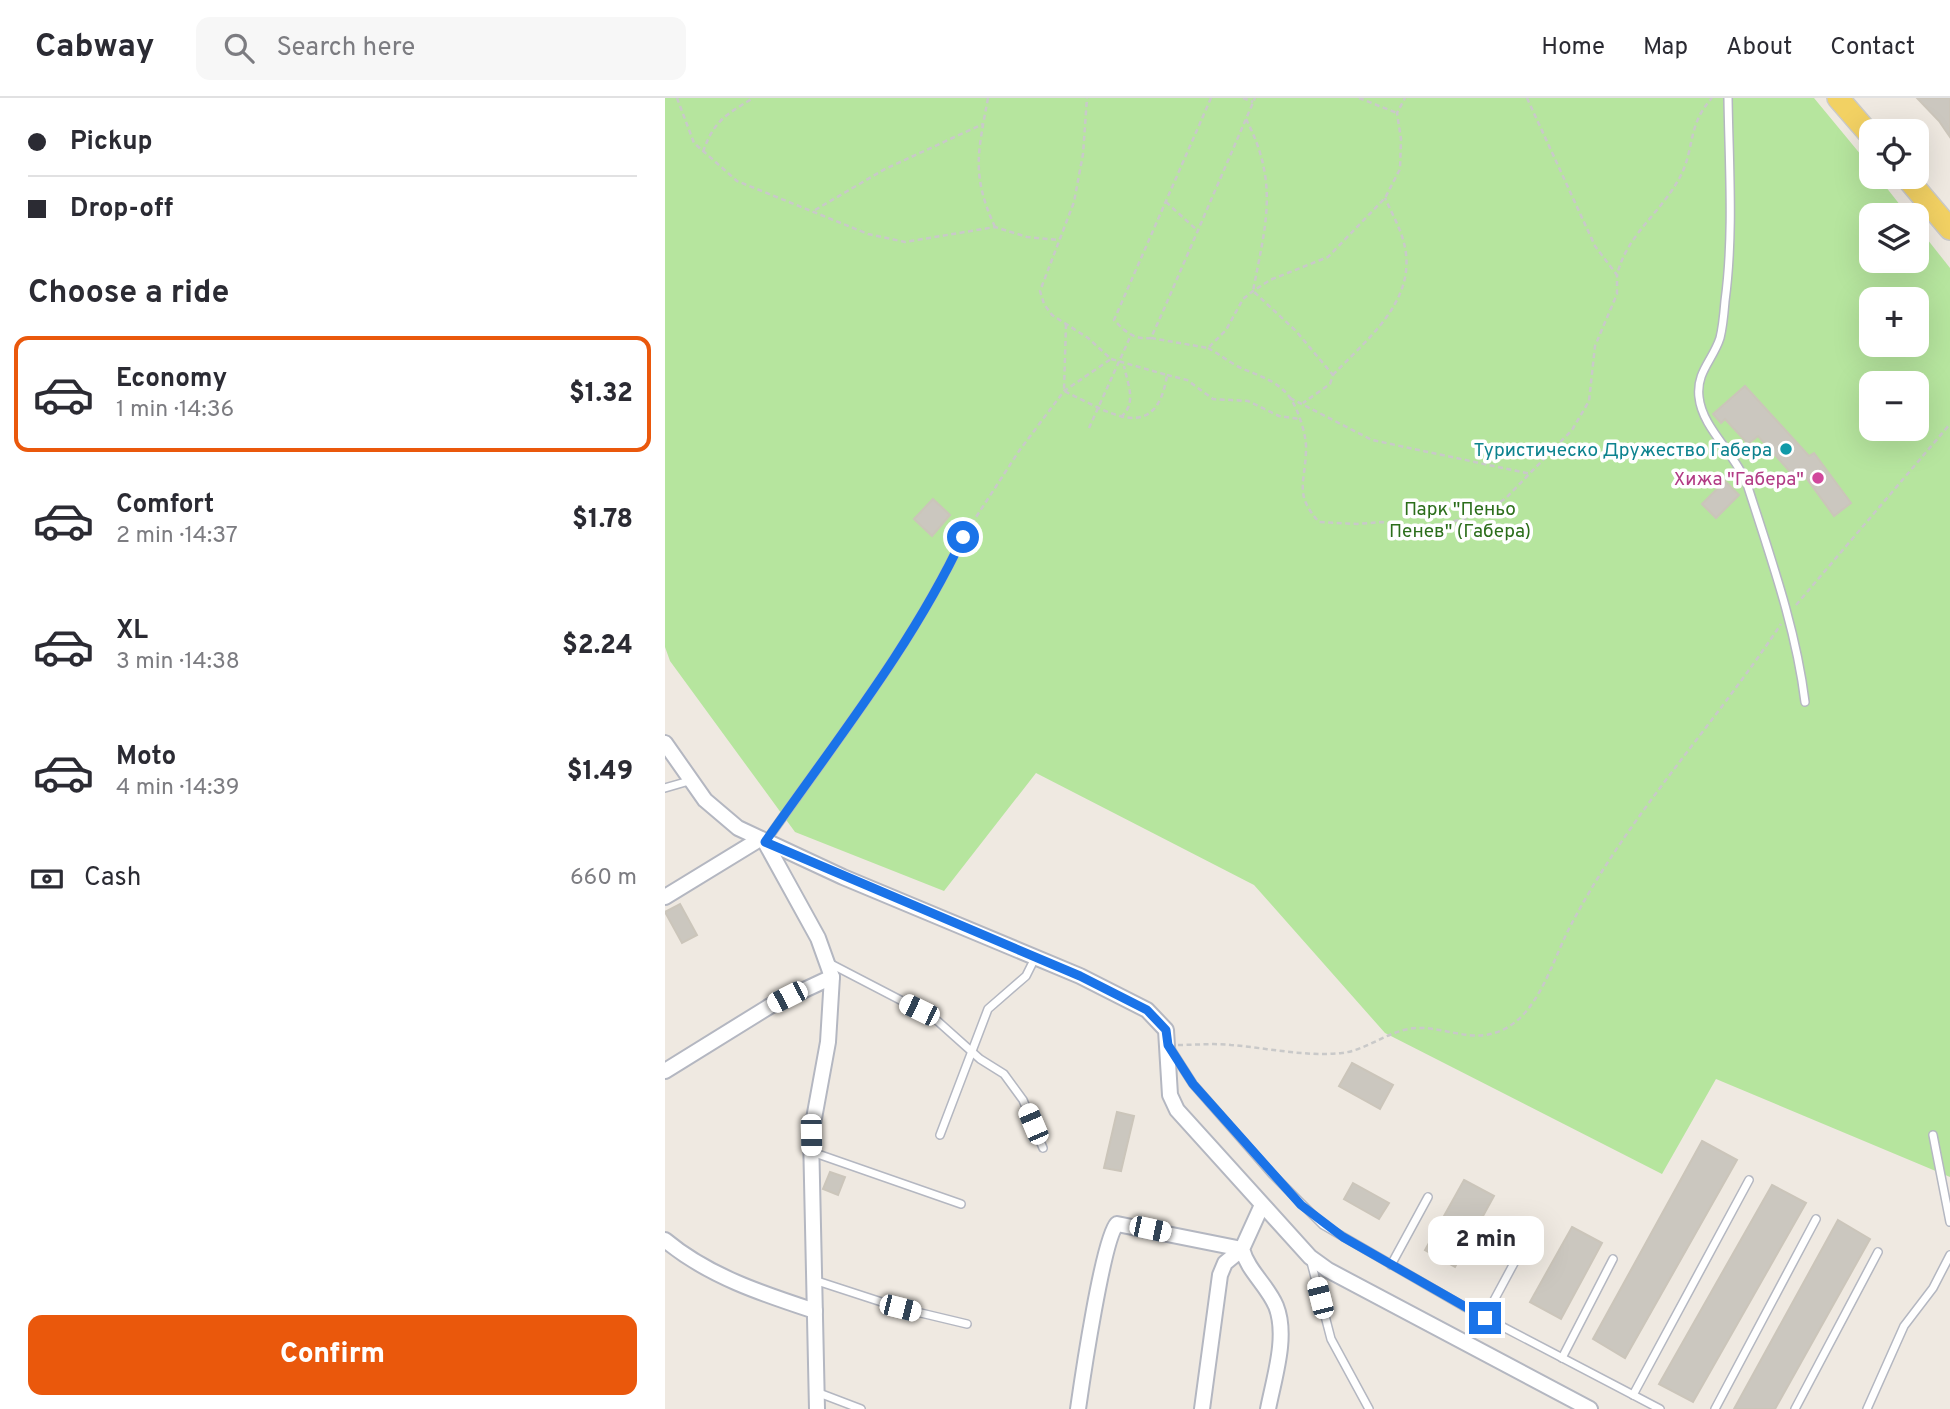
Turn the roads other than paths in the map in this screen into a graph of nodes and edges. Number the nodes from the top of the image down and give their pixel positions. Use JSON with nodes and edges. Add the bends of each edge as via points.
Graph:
{"nodes":[{"id":1,"x":1728,"y":98,"type":"edge"},
{"id":2,"x":1838,"y":98,"type":"edge"},
{"id":3,"x":1859,"y":122,"type":"edge"},
{"id":4,"x":1916,"y":189,"type":"edge"},
{"id":5,"x":1950,"y":229,"type":"edge"},
{"id":6,"x":963,"y":537,"type":"road end"},
{"id":7,"x":1805,"y":702,"type":"dead end"},
{"id":8,"x":665,"y":743,"type":"edge"},
{"id":9,"x":689,"y":781,"type":"junction"},
{"id":10,"x":665,"y":788,"type":"edge"},
{"id":11,"x":763,"y":841,"type":"junction"},
{"id":12,"x":665,"y":897,"type":"edge"},
{"id":13,"x":1035,"y":958,"type":"junction"},
{"id":14,"x":829,"y":962,"type":"junction"},
{"id":15,"x":832,"y":977,"type":"junction"},
{"id":16,"x":1168,"y":1045,"type":"junction"},
{"id":17,"x":971,"y":1051,"type":"junction"},
{"id":18,"x":665,"y":1071,"type":"edge"},
{"id":19,"x":940,"y":1135,"type":"dead end"},
{"id":20,"x":1934,"y":1135,"type":"dead end"},
{"id":21,"x":1043,"y":1148,"type":"dead end"},
{"id":22,"x":811,"y":1152,"type":"junction"},
{"id":23,"x":1749,"y":1180,"type":"dead end"},
{"id":24,"x":1947,"y":1192,"type":"edge"},
{"id":25,"x":1428,"y":1198,"type":"dead end"},
{"id":26,"x":961,"y":1205,"type":"dead end"},
{"id":27,"x":1262,"y":1205,"type":"junction"},
{"id":28,"x":1816,"y":1219,"type":"dead end"},
{"id":29,"x":1950,"y":1222,"type":"edge"},
{"id":30,"x":665,"y":1240,"type":"edge"},
{"id":31,"x":1242,"y":1249,"type":"junction"},
{"id":32,"x":1520,"y":1252,"type":"dead end"},
{"id":33,"x":1878,"y":1252,"type":"dead end"},
{"id":34,"x":1950,"y":1255,"type":"edge"},
{"id":35,"x":1310,"y":1257,"type":"junction"},
{"id":36,"x":1613,"y":1259,"type":"dead end"},
{"id":37,"x":1391,"y":1265,"type":"junction"},
{"id":38,"x":813,"y":1280,"type":"junction"},
{"id":39,"x":815,"y":1311,"type":"junction"},
{"id":40,"x":1485,"y":1318,"type":"junction"},
{"id":41,"x":967,"y":1324,"type":"dead end"},
{"id":42,"x":1562,"y":1358,"type":"junction"},
{"id":43,"x":819,"y":1393,"type":"junction"},
{"id":44,"x":1633,"y":1395,"type":"junction"},
{"id":45,"x":817,"y":1409,"type":"edge"},
{"id":46,"x":860,"y":1409,"type":"edge"},
{"id":47,"x":1078,"y":1409,"type":"edge"},
{"id":48,"x":1202,"y":1409,"type":"edge"},
{"id":49,"x":1268,"y":1409,"type":"edge"},
{"id":50,"x":1369,"y":1409,"type":"edge"},
{"id":51,"x":1590,"y":1409,"type":"edge"},
{"id":52,"x":1660,"y":1409,"type":"edge"},
{"id":53,"x":1715,"y":1409,"type":"edge"},
{"id":54,"x":1795,"y":1409,"type":"edge"},
{"id":55,"x":1867,"y":1409,"type":"edge"}],
"edges":[{"from":1,"to":7,"type":"lane","via":[[1727,289],[1720,337],[1703,366],[1699,398],[1709,425],[1740,466],[1787,615]]},
{"from":2,"to":3,"type":"main road"},
{"from":4,"to":5,"type":"main road"},
{"from":6,"to":11,"type":"lane","via":[[911,633]]},
{"from":8,"to":9,"type":"street"},
{"from":9,"to":10,"type":"lane"},
{"from":9,"to":11,"type":"street","via":[[721,816]]},
{"from":11,"to":12,"type":"street"},
{"from":11,"to":13,"type":"street"},
{"from":11,"to":14,"type":"street"},
{"from":13,"to":16,"type":"street","via":[[1147,1010],[1166,1030]]},
{"from":13,"to":17,"type":"lane","via":[[1026,976],[988,1009]]},
{"from":14,"to":15,"type":"street"},
{"from":14,"to":17,"type":"lane","via":[[933,1017]]},
{"from":15,"to":18,"type":"street","via":[[770,1006]]},
{"from":15,"to":22,"type":"street","via":[[833,1007]]},
{"from":16,"to":27,"type":"street","via":[[1170,1095],[1177,1110]]},
{"from":16,"to":37,"type":"lane","via":[[1193,1084],[1301,1205],[1323,1225]]},
{"from":17,"to":19,"type":"lane"},
{"from":17,"to":21,"type":"lane","via":[[1016,1088]]},
{"from":20,"to":24,"type":"lane"},
{"from":22,"to":26,"type":"lane"},
{"from":22,"to":38,"type":"street"},
{"from":23,"to":44,"type":"lane"},
{"from":24,"to":29,"type":"lane"},
{"from":25,"to":37,"type":"lane"},
{"from":27,"to":31,"type":"street"},
{"from":27,"to":35,"type":"street"},
{"from":28,"to":53,"type":"lane"},
{"from":30,"to":39,"type":"street","via":[[733,1282]]},
{"from":31,"to":47,"type":"street","via":[[1117,1223],[1103,1268]]},
{"from":31,"to":48,"type":"street","via":[[1225,1263],[1220,1275]]},
{"from":31,"to":49,"type":"street","via":[[1276,1307],[1280,1325]]},
{"from":32,"to":40,"type":"lane"},
{"from":33,"to":54,"type":"lane"},
{"from":34,"to":55,"type":"lane","via":[[1904,1326]]},
{"from":35,"to":50,"type":"lane","via":[[1331,1339]]},
{"from":35,"to":51,"type":"street"},
{"from":36,"to":42,"type":"lane"},
{"from":37,"to":40,"type":"lane"},
{"from":38,"to":39,"type":"street"},
{"from":38,"to":41,"type":"lane"},
{"from":39,"to":43,"type":"street"},
{"from":40,"to":42,"type":"lane"},
{"from":42,"to":44,"type":"lane"},
{"from":43,"to":45,"type":"street"},
{"from":43,"to":46,"type":"lane"},
{"from":44,"to":52,"type":"lane"}]}
